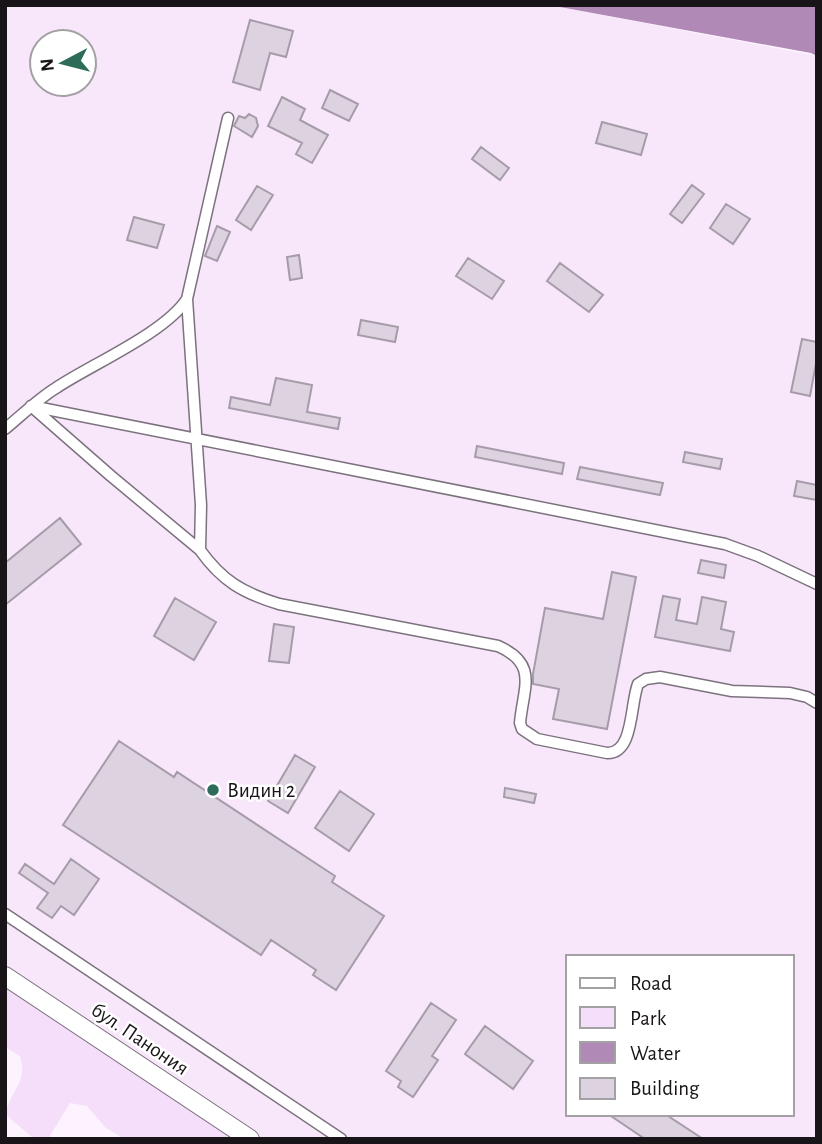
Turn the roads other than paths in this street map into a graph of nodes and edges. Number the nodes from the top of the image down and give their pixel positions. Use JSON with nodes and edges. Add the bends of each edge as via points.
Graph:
{"nodes":[{"id":1,"x":228,"y":118,"type":"dead end"},
{"id":2,"x":187,"y":299,"type":"junction"},
{"id":3,"x":31,"y":406,"type":"junction"},
{"id":4,"x":5,"y":429,"type":"edge"},
{"id":5,"x":197,"y":441,"type":"junction"},
{"id":6,"x":200,"y":550,"type":"junction"},
{"id":7,"x":817,"y":584,"type":"edge"},
{"id":8,"x":817,"y":704,"type":"edge"},
{"id":9,"x":5,"y":914,"type":"edge"},
{"id":10,"x":5,"y":976,"type":"edge"},
{"id":11,"x":250,"y":1139,"type":"edge"},
{"id":12,"x":341,"y":1139,"type":"edge"}],
"edges":[{"from":1,"to":2,"type":"street"},
{"from":2,"to":3,"type":"street","via":[[164,323]]},
{"from":2,"to":5,"type":"street"},
{"from":3,"to":4,"type":"street"},
{"from":3,"to":5,"type":"street"},
{"from":3,"to":6,"type":"street"},
{"from":5,"to":6,"type":"street"},
{"from":5,"to":7,"type":"street","via":[[725,544]]},
{"from":6,"to":8,"type":"street","via":[[213,569],[252,596],[509,651],[526,673],[520,723],[537,739],[614,753],[624,744],[639,684],[654,677],[732,691],[790,693]]},
{"from":9,"to":12,"type":"street"},
{"from":10,"to":11,"type":"main road","name":"бул. Панония"}]}
